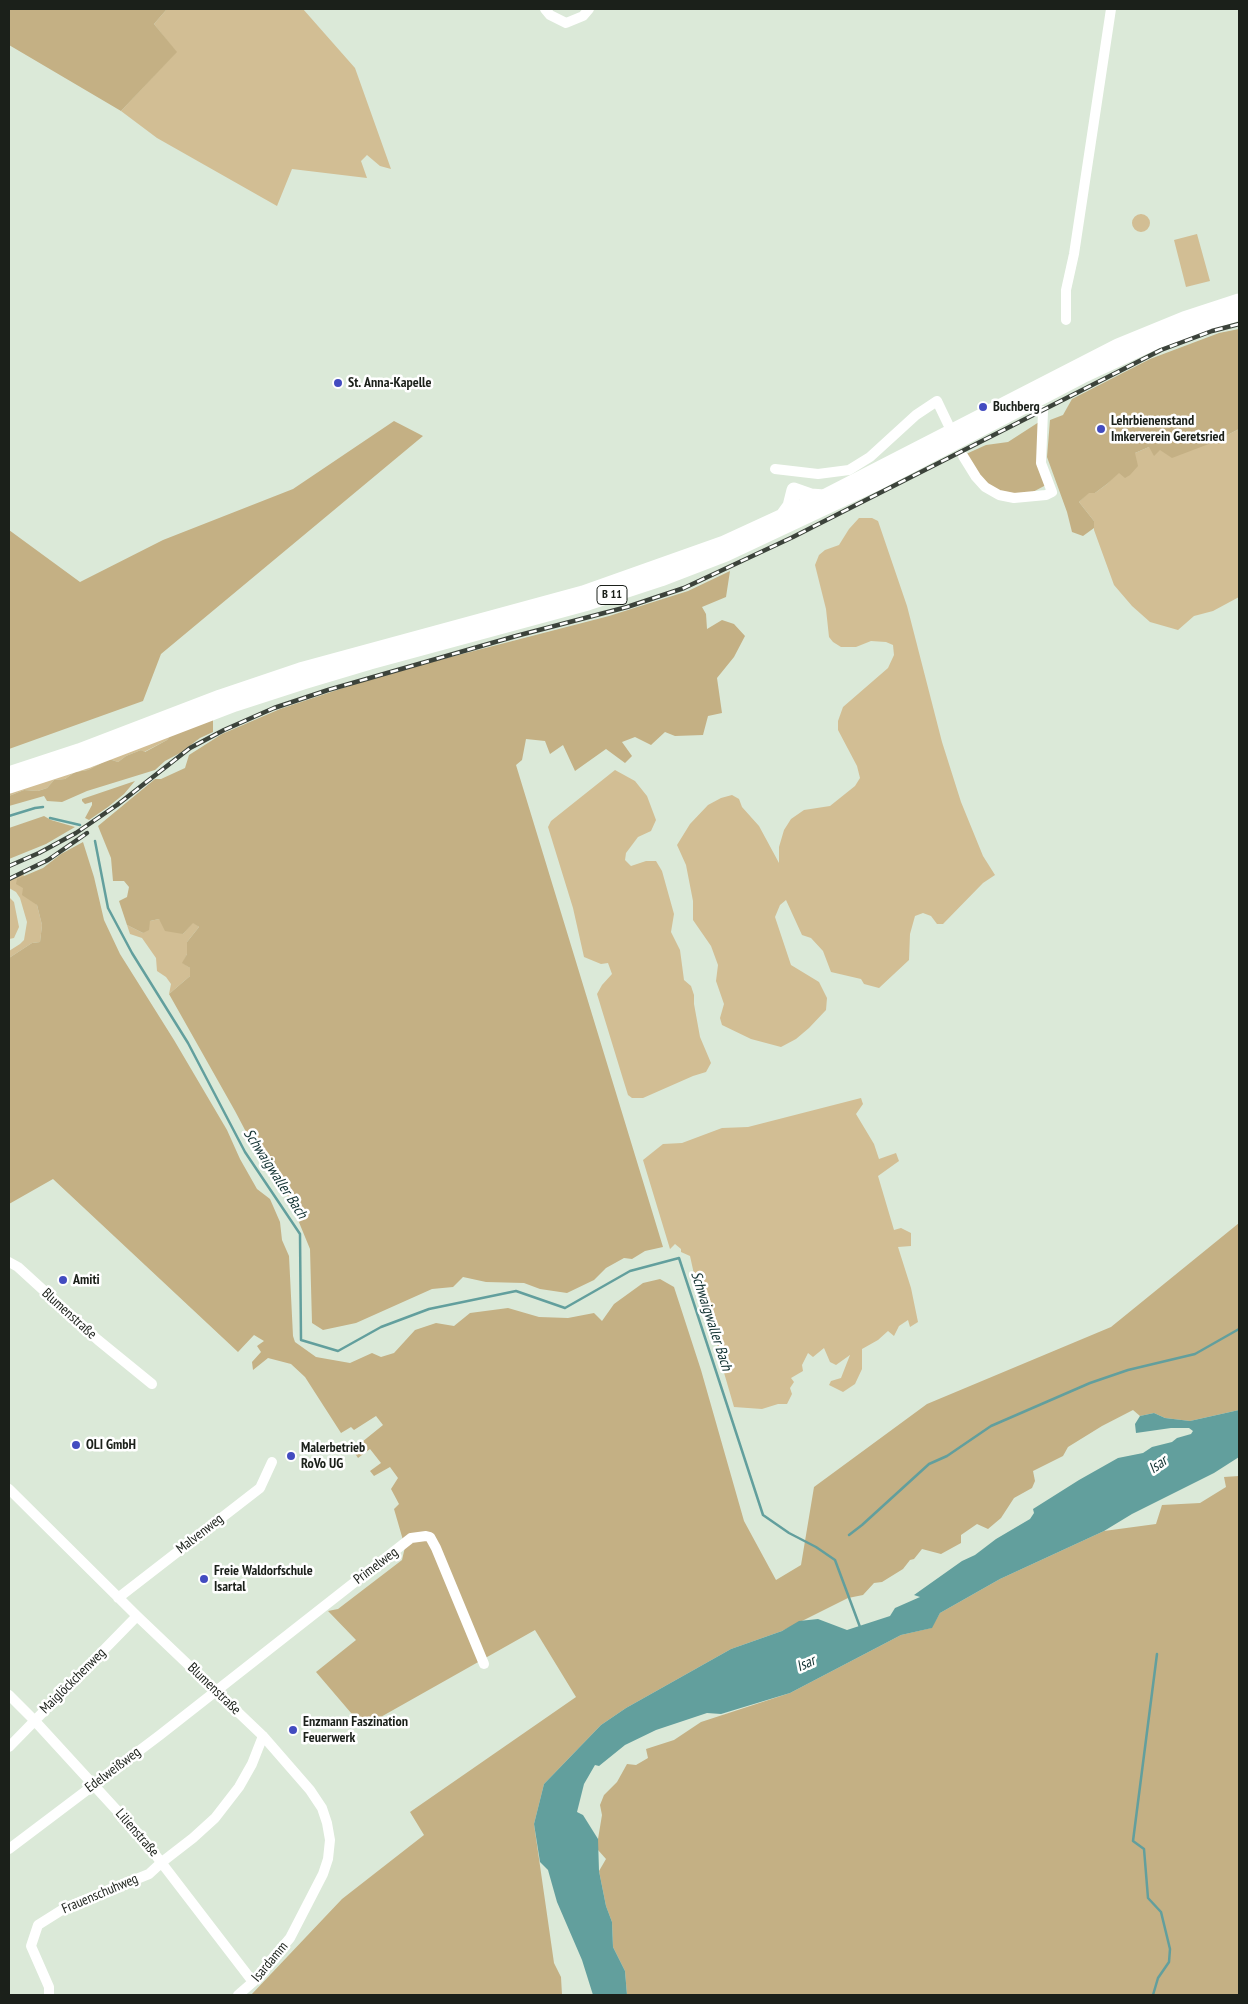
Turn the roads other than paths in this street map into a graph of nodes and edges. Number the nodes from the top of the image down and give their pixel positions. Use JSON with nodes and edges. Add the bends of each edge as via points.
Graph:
{"nodes":[{"id":1,"x":589,"y":9,"type":"edge"},
{"id":2,"x":1111,"y":9,"type":"edge"},
{"id":3,"x":547,"y":12,"type":"edge"},
{"id":4,"x":1239,"y":301,"type":"edge"},
{"id":5,"x":1239,"y":313,"type":"edge"},
{"id":6,"x":1066,"y":320,"type":"dead end"},
{"id":7,"x":1055,"y":390,"type":"junction"},
{"id":8,"x":1026,"y":405,"type":"junction"},
{"id":9,"x":1043,"y":410,"type":"junction"},
{"id":10,"x":948,"y":424,"type":"dead end"},
{"id":11,"x":963,"y":456,"type":"dead end"},
{"id":12,"x":775,"y":469,"type":"dead end"},
{"id":13,"x":792,"y":472,"type":"junction"},
{"id":14,"x":794,"y":490,"type":"junction"},
{"id":15,"x":824,"y":497,"type":"junction"},
{"id":16,"x":782,"y":517,"type":"junction"},
{"id":17,"x":9,"y":774,"type":"edge"},
{"id":18,"x":9,"y":786,"type":"edge"},
{"id":19,"x":9,"y":1262,"type":"edge"},
{"id":20,"x":152,"y":1384,"type":"dead end"},
{"id":21,"x":272,"y":1462,"type":"dead end"},
{"id":22,"x":9,"y":1488,"type":"edge"},
{"id":23,"x":118,"y":1598,"type":"junction"},
{"id":24,"x":137,"y":1616,"type":"junction"},
{"id":25,"x":484,"y":1664,"type":"dead end"},
{"id":26,"x":216,"y":1690,"type":"junction"},
{"id":27,"x":9,"y":1695,"type":"edge"},
{"id":28,"x":34,"y":1720,"type":"junction"},
{"id":29,"x":263,"y":1736,"type":"junction"},
{"id":30,"x":9,"y":1747,"type":"edge"},
{"id":31,"x":94,"y":1785,"type":"junction"},
{"id":32,"x":9,"y":1848,"type":"edge"},
{"id":33,"x":162,"y":1862,"type":"junction"},
{"id":34,"x":297,"y":1925,"type":"joint"},
{"id":35,"x":253,"y":1982,"type":"junction"},
{"id":36,"x":49,"y":1995,"type":"edge"},
{"id":37,"x":238,"y":1995,"type":"edge"}],
"edges":[{"from":1,"to":3,"type":"street","via":[[583,16],[566,23]]},
{"from":2,"to":6,"type":"street","via":[[1066,290]]},
{"from":4,"to":15,"type":"main road","number":"B 11","via":[[1159,328],[1118,346]]},
{"from":5,"to":7,"type":"main road","number":"B 11","via":[[1155,342]]},
{"from":7,"to":8,"type":"main road","number":"B 11"},
{"from":7,"to":9,"type":"main road","via":[[1044,402]]},
{"from":8,"to":9,"type":"main road"},
{"from":8,"to":18,"type":"main road","number":"B 11","via":[[826,509],[661,579],[588,603],[303,682]]},
{"from":9,"to":11,"type":"street","via":[[1041,463],[1052,492],[1046,496],[1014,498],[999,495],[985,488]]},
{"from":10,"to":13,"type":"street","via":[[937,401],[916,415],[870,457],[849,470],[818,474]]},
{"from":12,"to":13,"type":"street"},
{"from":13,"to":14,"type":"street"},
{"from":14,"to":15,"type":"main road"},
{"from":14,"to":16,"type":"main road","via":[[790,506]]},
{"from":15,"to":16,"type":"main road","number":"B 11"},
{"from":16,"to":17,"type":"main road","number":"B 11","via":[[716,546],[583,593],[300,670]]},
{"from":19,"to":20,"type":"street","name":"Blumenstraße"},
{"from":21,"to":23,"type":"street","name":"Malvenweg","via":[[260,1488]]},
{"from":22,"to":23,"type":"street","name":"Blumenstraße"},
{"from":23,"to":24,"type":"street","name":"Blumenstraße"},
{"from":24,"to":26,"type":"street","name":"Blumenstraße"},
{"from":24,"to":28,"type":"street","name":"Maiglöckchenweg"},
{"from":25,"to":26,"type":"street","name":"Primelweg","via":[[436,1548],[430,1537],[424,1535],[411,1538]]},
{"from":26,"to":29,"type":"street","name":"Blumenstraße"},
{"from":26,"to":31,"type":"street","name":"Edelweißweg"},
{"from":27,"to":28,"type":"street","name":"Lilienstraße"},
{"from":28,"to":30,"type":"street","name":"Maiglöckchenweg"},
{"from":28,"to":31,"type":"street","name":"Lilienstraße"},
{"from":29,"to":33,"type":"street","name":"Frauenschuhweg","via":[[245,1777],[215,1818]]},
{"from":29,"to":34,"type":"street","name":"Blumenstraße","via":[[317,1799],[329,1831],[326,1867]]},
{"from":31,"to":32,"type":"street","name":"Edelweißweg"},
{"from":31,"to":33,"type":"street","name":"Lilienstraße"},
{"from":33,"to":35,"type":"street","name":"Lilienstraße"},
{"from":33,"to":36,"type":"street","name":"Frauenschuhweg","via":[[148,1874],[65,1908],[38,1925],[31,1946],[49,1987]]},
{"from":34,"to":35,"type":"street","name":"Isardamm"},
{"from":35,"to":37,"type":"street","name":"Isardamm"}]}
